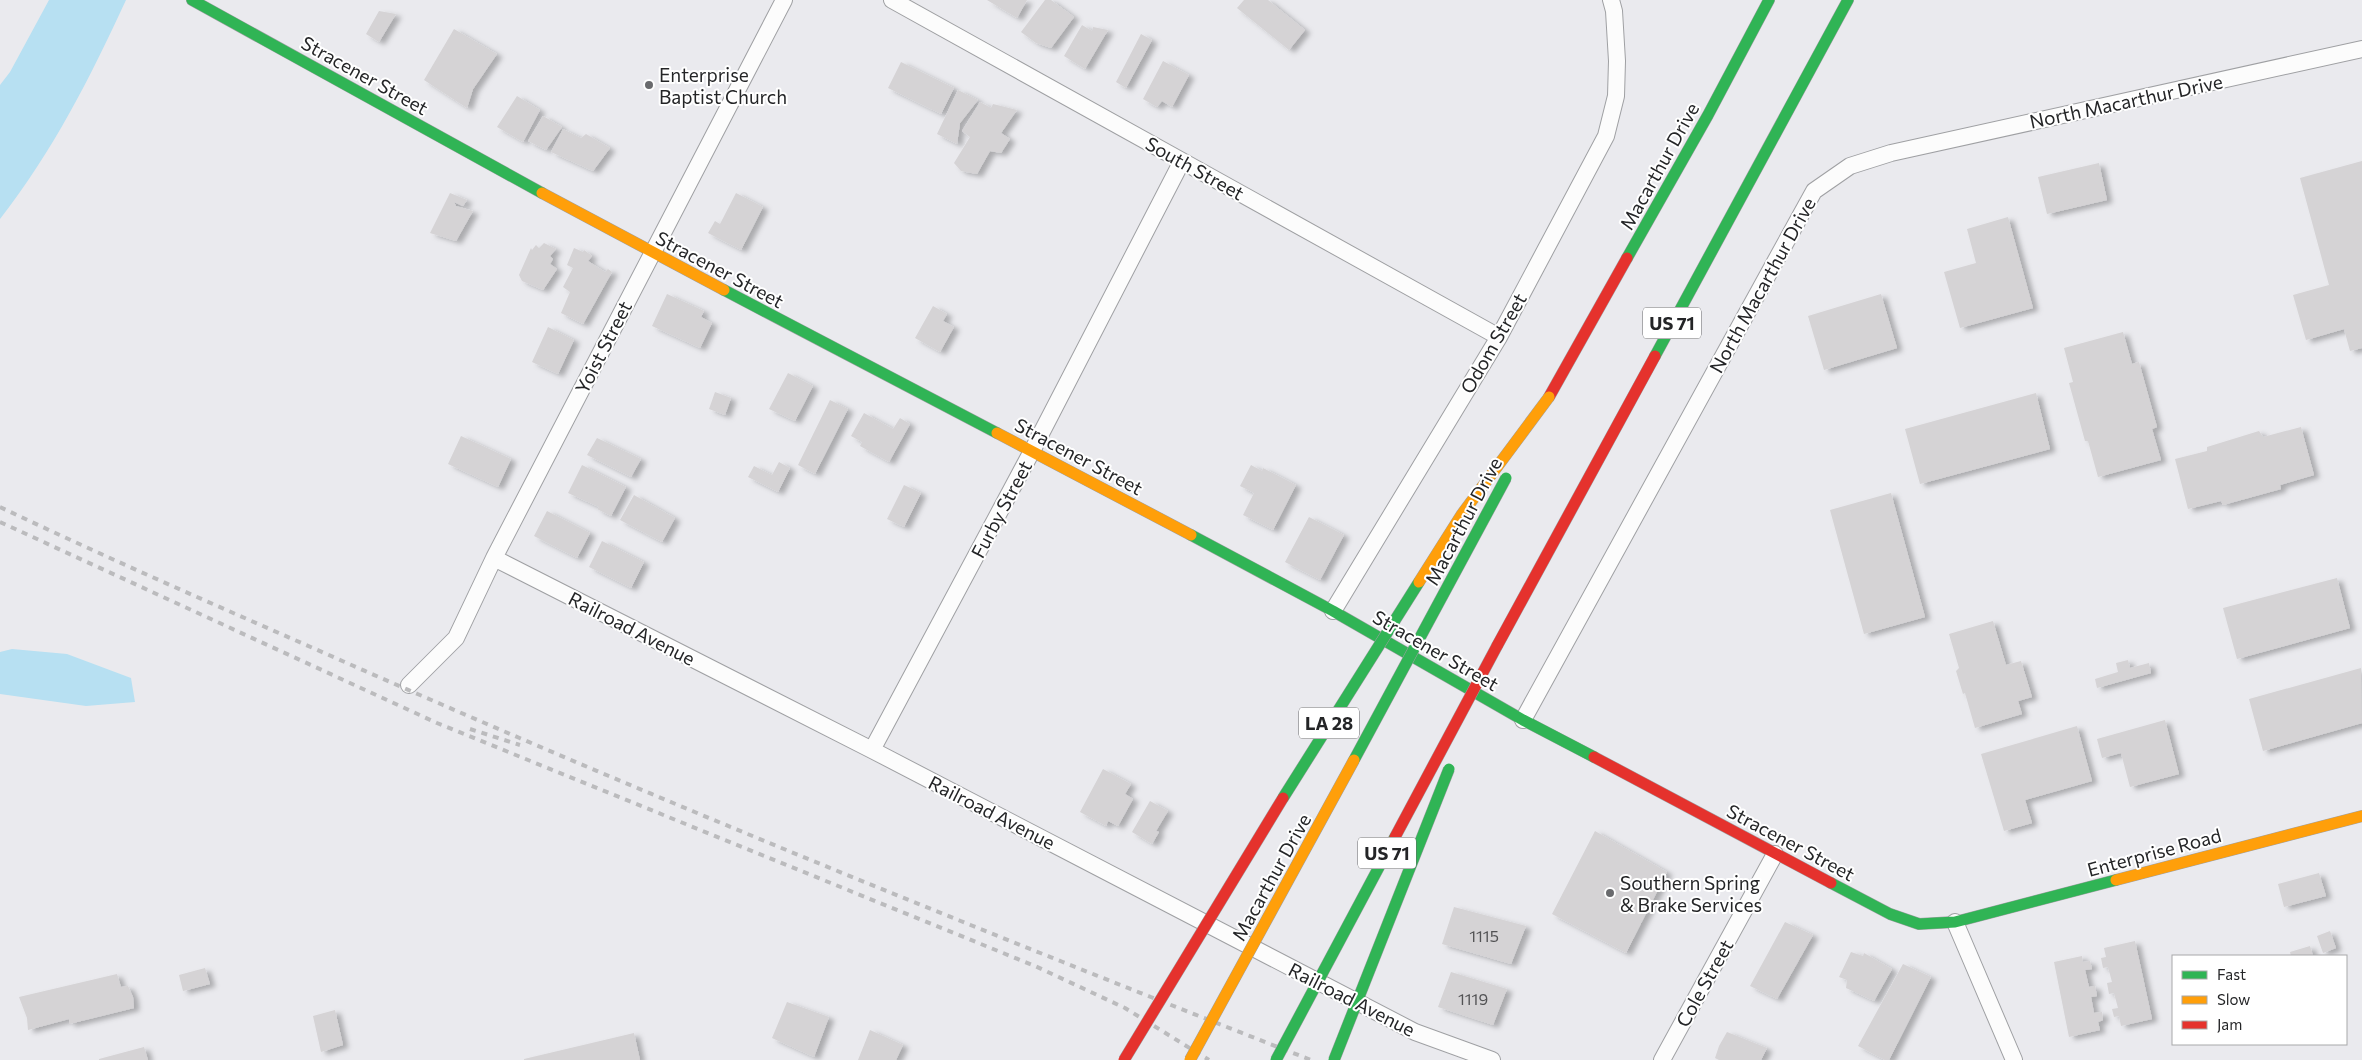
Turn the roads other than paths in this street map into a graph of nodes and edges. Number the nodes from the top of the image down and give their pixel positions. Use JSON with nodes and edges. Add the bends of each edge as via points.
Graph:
{"nodes":[{"id":1,"x":192,"y":0,"type":"edge"},
{"id":2,"x":784,"y":0,"type":"edge"},
{"id":3,"x":892,"y":0,"type":"edge"},
{"id":4,"x":1611,"y":0,"type":"edge"},
{"id":5,"x":1769,"y":0,"type":"edge"},
{"id":6,"x":1848,"y":0,"type":"edge"},
{"id":7,"x":2362,"y":49,"type":"edge"},
{"id":8,"x":1182,"y":161,"type":"junction"},
{"id":9,"x":652,"y":253,"type":"junction"},
{"id":10,"x":1499,"y":337,"type":"junction"},
{"id":11,"x":1549,"y":397,"type":"junction"},
{"id":12,"x":1032,"y":451,"type":"junction"},
{"id":13,"x":494,"y":558,"type":"junction"},
{"id":14,"x":1333,"y":611,"type":"junction"},
{"id":15,"x":1497,"y":646,"type":"junction"},
{"id":16,"x":409,"y":685,"type":"dead end"},
{"id":17,"x":1523,"y":720,"type":"junction"},
{"id":18,"x":1460,"y":739,"type":"dead end"},
{"id":19,"x":872,"y":750,"type":"junction"},
{"id":20,"x":1453,"y":757,"type":"dead end"},
{"id":21,"x":2362,"y":816,"type":"edge"},
{"id":22,"x":1775,"y":854,"type":"junction"},
{"id":23,"x":1955,"y":922,"type":"junction"},
{"id":24,"x":1124,"y":1060,"type":"edge"},
{"id":25,"x":1190,"y":1060,"type":"edge"},
{"id":26,"x":1276,"y":1060,"type":"edge"},
{"id":27,"x":1334,"y":1060,"type":"edge"},
{"id":28,"x":1492,"y":1060,"type":"edge"},
{"id":29,"x":1662,"y":1060,"type":"edge"},
{"id":30,"x":2014,"y":1060,"type":"edge"}],
"edges":[{"from":1,"to":9,"type":"main road","name":"Stracener Street"},
{"from":2,"to":9,"type":"street","name":"Yoist Street"},
{"from":3,"to":8,"type":"street","name":"South Street"},
{"from":4,"to":10,"type":"street","name":"Odom Street","via":[[1617,61],[1616,96],[1606,136]]},
{"from":5,"to":11,"type":"main road","name":"Macarthur Drive"},
{"from":6,"to":15,"type":"main road","number":"US 71"},
{"from":7,"to":17,"type":"street","name":"North Macarthur Drive","via":[[1891,153],[1850,166],[1814,191]]},
{"from":8,"to":10,"type":"street","name":"South Street"},
{"from":8,"to":12,"type":"street","name":"Furby Street"},
{"from":9,"to":12,"type":"main road","name":"Stracener Street"},
{"from":9,"to":13,"type":"street","name":"Yoist Street"},
{"from":10,"to":14,"type":"street","name":"Odom Street"},
{"from":11,"to":24,"type":"main road","number":"LA 28","bridge":true,"via":[[1462,514],[1253,845]]},
{"from":11,"to":25,"type":"main road","name":"Macarthur Drive","bridge":true},
{"from":12,"to":14,"type":"main road","name":"Stracener Street"},
{"from":12,"to":19,"type":"street","name":"Furby Street"},
{"from":13,"to":16,"type":"street","name":"Yoist Street","via":[[456,638]]},
{"from":13,"to":19,"type":"street","name":"Railroad Avenue"},
{"from":14,"to":17,"type":"main road","name":"Stracener Street"},
{"from":15,"to":18,"type":"main road","bridge":true},
{"from":15,"to":26,"type":"main road","number":"US 71","bridge":true},
{"from":17,"to":22,"type":"main road","name":"Stracener Street"},
{"from":19,"to":28,"type":"street","name":"Railroad Avenue","via":[[1415,1032]]},
{"from":20,"to":27,"type":"main road","bridge":true},
{"from":21,"to":23,"type":"main road","name":"Enterprise Road"},
{"from":22,"to":23,"type":"main road","name":"Stracener Street","via":[[1890,914],[1920,924]]},
{"from":22,"to":29,"type":"street","name":"Cole Street"},
{"from":23,"to":30,"type":"street"}]}
